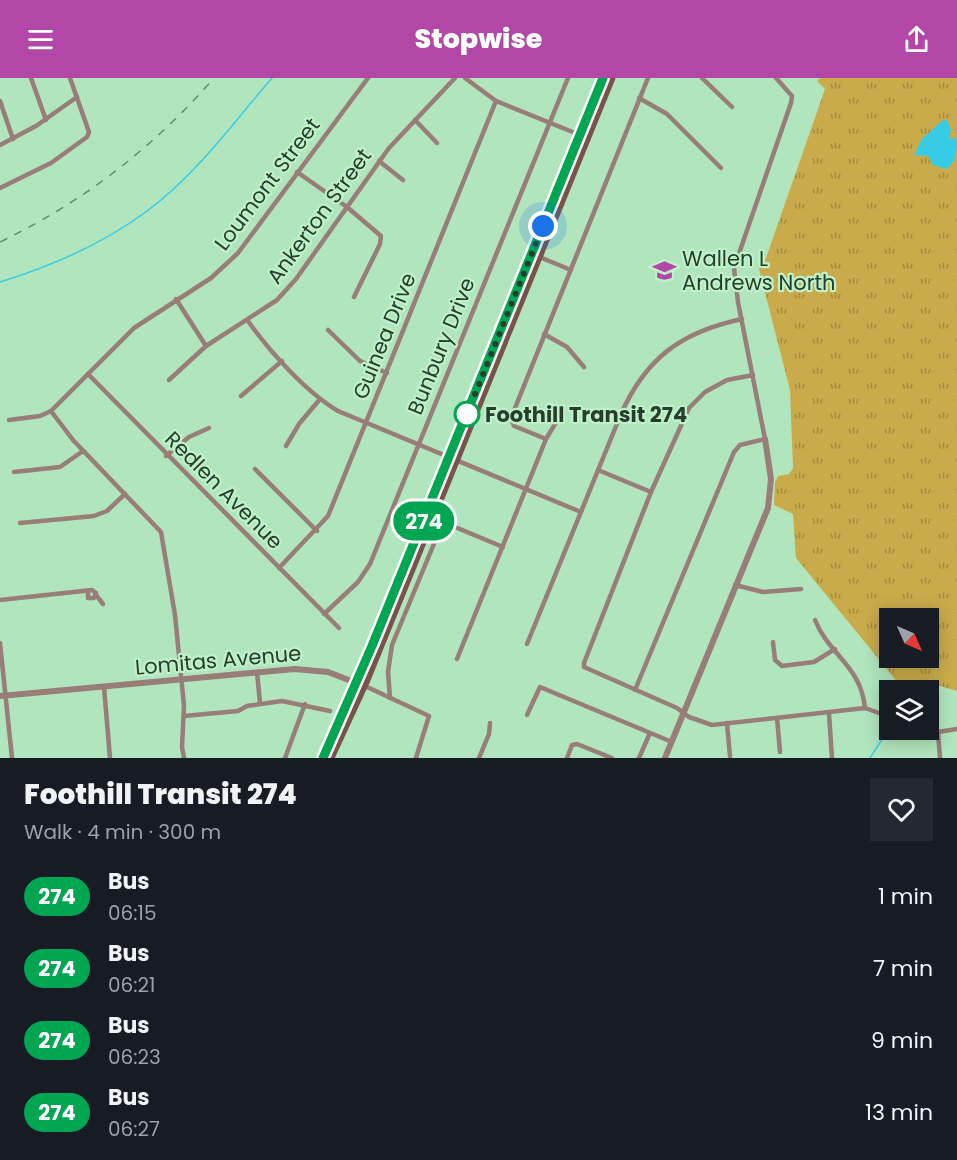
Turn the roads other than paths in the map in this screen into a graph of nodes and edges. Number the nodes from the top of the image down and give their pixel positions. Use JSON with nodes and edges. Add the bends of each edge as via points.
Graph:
{"nodes":[{"id":1,"x":31,"y":78,"type":"edge"},
{"id":2,"x":70,"y":78,"type":"edge"},
{"id":3,"x":368,"y":78,"type":"edge"},
{"id":4,"x":455,"y":78,"type":"edge"},
{"id":5,"x":465,"y":78,"type":"edge"},
{"id":6,"x":568,"y":78,"type":"edge"},
{"id":7,"x":603,"y":78,"type":"edge"},
{"id":8,"x":612,"y":78,"type":"edge"},
{"id":9,"x":648,"y":78,"type":"edge"},
{"id":10,"x":702,"y":78,"type":"edge"},
{"id":11,"x":776,"y":78,"type":"edge"},
{"id":12,"x":77,"y":97,"type":"junction"},
{"id":13,"x":639,"y":98,"type":"junction"},
{"id":14,"x":0,"y":101,"type":"edge"},
{"id":15,"x":496,"y":101,"type":"junction"},
{"id":16,"x":732,"y":107,"type":"dead end"},
{"id":17,"x":46,"y":120,"type":"junction"},
{"id":18,"x":415,"y":120,"type":"junction"},
{"id":19,"x":550,"y":123,"type":"junction"},
{"id":20,"x":580,"y":135,"type":"junction"},
{"id":21,"x":588,"y":138,"type":"junction"},
{"id":22,"x":14,"y":139,"type":"junction"},
{"id":23,"x":436,"y":143,"type":"dead end"},
{"id":24,"x":0,"y":145,"type":"edge"},
{"id":25,"x":379,"y":161,"type":"junction"},
{"id":26,"x":721,"y":168,"type":"dead end"},
{"id":27,"x":297,"y":172,"type":"junction"},
{"id":28,"x":403,"y":180,"type":"dead end"},
{"id":29,"x":0,"y":188,"type":"edge"},
{"id":30,"x":347,"y":207,"type":"junction"},
{"id":31,"x":532,"y":254,"type":"junction"},
{"id":32,"x":540,"y":257,"type":"junction"},
{"id":33,"x":571,"y":270,"type":"junction"},
{"id":34,"x":354,"y":297,"type":"dead end"},
{"id":35,"x":176,"y":299,"type":"junction"},
{"id":36,"x":742,"y":319,"type":"junction"},
{"id":37,"x":248,"y":321,"type":"junction"},
{"id":38,"x":328,"y":330,"type":"dead end"},
{"id":39,"x":544,"y":334,"type":"junction"},
{"id":40,"x":206,"y":346,"type":"junction"},
{"id":41,"x":282,"y":361,"type":"junction"},
{"id":42,"x":584,"y":367,"type":"dead end"},
{"id":43,"x":387,"y":373,"type":"junction"},
{"id":44,"x":88,"y":374,"type":"junction"},
{"id":45,"x":753,"y":375,"type":"junction"},
{"id":46,"x":169,"y":381,"type":"dead end"},
{"id":47,"x":241,"y":396,"type":"dead end"},
{"id":48,"x":320,"y":399,"type":"junction"},
{"id":49,"x":51,"y":411,"type":"junction"},
{"id":50,"x":561,"y":414,"type":"dead end"},
{"id":51,"x":9,"y":420,"type":"dead end"},
{"id":52,"x":367,"y":423,"type":"junction"},
{"id":53,"x":209,"y":428,"type":"dead end"},
{"id":54,"x":765,"y":438,"type":"junction"},
{"id":55,"x":546,"y":439,"type":"junction"},
{"id":56,"x":419,"y":444,"type":"junction"},
{"id":57,"x":286,"y":446,"type":"dead end"},
{"id":58,"x":83,"y":451,"type":"junction"},
{"id":59,"x":166,"y":456,"type":"junction"},
{"id":60,"x":454,"y":458,"type":"junction"},
{"id":61,"x":255,"y":469,"type":"dead end"},
{"id":62,"x":598,"y":470,"type":"junction"},
{"id":63,"x":14,"y":472,"type":"dead end"},
{"id":64,"x":526,"y":489,"type":"junction"},
{"id":65,"x":651,"y":492,"type":"junction"},
{"id":66,"x":125,"y":494,"type":"junction"},
{"id":67,"x":581,"y":512,"type":"junction"},
{"id":68,"x":20,"y":523,"type":"dead end"},
{"id":69,"x":317,"y":531,"type":"junction"},
{"id":70,"x":503,"y":547,"type":"junction"},
{"id":71,"x":279,"y":568,"type":"junction"},
{"id":72,"x":735,"y":585,"type":"junction"},
{"id":73,"x":801,"y":589,"type":"dead end"},
{"id":74,"x":0,"y":600,"type":"edge"},
{"id":75,"x":104,"y":604,"type":"dead end"},
{"id":76,"x":324,"y":614,"type":"junction"},
{"id":77,"x":815,"y":620,"type":"dead end"},
{"id":78,"x":339,"y":628,"type":"dead end"},
{"id":79,"x":773,"y":642,"type":"dead end"},
{"id":80,"x":0,"y":643,"type":"edge"},
{"id":81,"x":527,"y":644,"type":"dead end"},
{"id":82,"x":835,"y":649,"type":"junction"},
{"id":83,"x":458,"y":659,"type":"dead end"},
{"id":84,"x":257,"y":672,"type":"junction"},
{"id":85,"x":181,"y":679,"type":"junction"},
{"id":86,"x":357,"y":683,"type":"junction"},
{"id":87,"x":364,"y":686,"type":"junction"},
{"id":88,"x":104,"y":687,"type":"junction"},
{"id":89,"x":634,"y":690,"type":"junction"},
{"id":90,"x":3,"y":696,"type":"edge"},
{"id":91,"x":390,"y":698,"type":"junction"},
{"id":92,"x":260,"y":703,"type":"junction"},
{"id":93,"x":304,"y":704,"type":"junction"},
{"id":94,"x":865,"y":708,"type":"junction"},
{"id":95,"x":330,"y":711,"type":"dead end"},
{"id":96,"x":684,"y":713,"type":"junction"},
{"id":97,"x":879,"y":713,"type":"edge"},
{"id":98,"x":829,"y":714,"type":"junction"},
{"id":99,"x":527,"y":715,"type":"dead end"},
{"id":100,"x":184,"y":716,"type":"junction"},
{"id":101,"x":777,"y":718,"type":"junction"},
{"id":102,"x":490,"y":723,"type":"dead end"},
{"id":103,"x":727,"y":723,"type":"junction"},
{"id":104,"x":957,"y":729,"type":"edge"},
{"id":105,"x":939,"y":732,"type":"edge"},
{"id":106,"x":650,"y":733,"type":"junction"},
{"id":107,"x":939,"y":740,"type":"edge"},
{"id":108,"x":672,"y":742,"type":"junction"},
{"id":109,"x":780,"y":752,"type":"dead end"},
{"id":110,"x":730,"y":756,"type":"dead end"},
{"id":111,"x":12,"y":758,"type":"edge"},
{"id":112,"x":110,"y":758,"type":"edge"},
{"id":113,"x":184,"y":758,"type":"edge"},
{"id":114,"x":285,"y":758,"type":"edge"},
{"id":115,"x":323,"y":758,"type":"edge"},
{"id":116,"x":331,"y":758,"type":"edge"},
{"id":117,"x":416,"y":758,"type":"edge"},
{"id":118,"x":479,"y":758,"type":"edge"},
{"id":119,"x":567,"y":758,"type":"edge"},
{"id":120,"x":612,"y":758,"type":"edge"},
{"id":121,"x":639,"y":758,"type":"edge"},
{"id":122,"x":665,"y":758,"type":"edge"},
{"id":123,"x":832,"y":758,"type":"edge"},
{"id":124,"x":940,"y":758,"type":"edge"}],
"edges":[{"from":1,"to":17,"type":"street"},
{"from":2,"to":12,"type":"street"},
{"from":3,"to":27,"type":"street","name":"Loumont Street"},
{"from":4,"to":18,"type":"street","name":"Ankerton Street"},
{"from":5,"to":15,"type":"street"},
{"from":6,"to":19,"type":"street","name":"Bunbury Drive"},
{"from":7,"to":20,"type":"main road"},
{"from":8,"to":21,"type":"main road"},
{"from":9,"to":13,"type":"street"},
{"from":10,"to":16,"type":"street"},
{"from":11,"to":36,"type":"street","via":[[792,96],[736,258],[734,276]]},
{"from":12,"to":17,"type":"street"},
{"from":12,"to":29,"type":"street","via":[[89,132],[87,137],[51,163]]},
{"from":13,"to":26,"type":"street","via":[[667,114]]},
{"from":13,"to":33,"type":"street"},
{"from":14,"to":22,"type":"street"},
{"from":15,"to":19,"type":"street"},
{"from":15,"to":43,"type":"street","name":"Guinea Drive"},
{"from":17,"to":22,"type":"street"},
{"from":18,"to":23,"type":"street"},
{"from":18,"to":25,"type":"street","name":"Ankerton Street"},
{"from":19,"to":20,"type":"street"},
{"from":19,"to":56,"type":"street","name":"Bunbury Drive"},
{"from":20,"to":21,"type":"street"},
{"from":20,"to":31,"type":"main road"},
{"from":21,"to":32,"type":"main road"},
{"from":22,"to":24,"type":"street"},
{"from":25,"to":28,"type":"street"},
{"from":25,"to":30,"type":"street","name":"Ankerton Street"},
{"from":27,"to":30,"type":"street"},
{"from":27,"to":35,"type":"street","name":"Loumont Street","via":[[238,253],[211,278]]},
{"from":30,"to":34,"type":"street","via":[[381,236]]},
{"from":30,"to":37,"type":"street","name":"Ankerton Street","via":[[296,279],[277,300]]},
{"from":31,"to":32,"type":"street"},
{"from":31,"to":60,"type":"main road"},
{"from":32,"to":33,"type":"street"},
{"from":32,"to":60,"type":"main road"},
{"from":33,"to":39,"type":"street"},
{"from":35,"to":40,"type":"street"},
{"from":35,"to":44,"type":"street","name":"Loumont Street","via":[[134,328]]},
{"from":36,"to":45,"type":"street"},
{"from":36,"to":62,"type":"street","via":[[693,335],[651,364],[627,400]]},
{"from":37,"to":40,"type":"street","name":"Ankerton Street"},
{"from":37,"to":41,"type":"street"},
{"from":38,"to":43,"type":"street","via":[[360,361]]},
{"from":39,"to":42,"type":"street","via":[[567,347]]},
{"from":39,"to":55,"type":"street","via":[[511,417],[514,426]]},
{"from":40,"to":46,"type":"street","name":"Ankerton Street"},
{"from":41,"to":47,"type":"street"},
{"from":41,"to":48,"type":"street"},
{"from":43,"to":52,"type":"street","name":"Guinea Drive"},
{"from":44,"to":49,"type":"street","name":"Loumont Street"},
{"from":44,"to":59,"type":"street","name":"Redlen Avenue"},
{"from":45,"to":54,"type":"street"},
{"from":45,"to":65,"type":"street","via":[[727,380],[705,392],[689,408]]},
{"from":48,"to":52,"type":"street"},
{"from":48,"to":57,"type":"street"},
{"from":49,"to":51,"type":"street"},
{"from":49,"to":58,"type":"street"},
{"from":50,"to":55,"type":"street"},
{"from":52,"to":56,"type":"street"},
{"from":52,"to":69,"type":"street","name":"Guinea Drive","via":[[328,516]]},
{"from":53,"to":59,"type":"street","via":[[189,437]]},
{"from":54,"to":72,"type":"street","via":[[771,493]]},
{"from":54,"to":89,"type":"street","via":[[740,445],[734,452]]},
{"from":55,"to":64,"type":"street"},
{"from":56,"to":60,"type":"street"},
{"from":56,"to":76,"type":"street","name":"Bunbury Drive","via":[[370,564],[358,582]]},
{"from":58,"to":63,"type":"street","via":[[60,467]]},
{"from":58,"to":66,"type":"street"},
{"from":59,"to":71,"type":"street","name":"Redlen Avenue"},
{"from":60,"to":64,"type":"street"},
{"from":60,"to":86,"type":"main road"},
{"from":60,"to":87,"type":"main road"},
{"from":61,"to":69,"type":"street"},
{"from":62,"to":65,"type":"street"},
{"from":62,"to":67,"type":"street"},
{"from":64,"to":67,"type":"street"},
{"from":64,"to":70,"type":"street"},
{"from":65,"to":89,"type":"street","via":[[584,663],[584,667]]},
{"from":66,"to":68,"type":"street","via":[[107,511],[94,516]]},
{"from":66,"to":85,"type":"street","via":[[155,524],[164,541]]},
{"from":67,"to":81,"type":"street"},
{"from":69,"to":71,"type":"street","name":"Guinea Drive"},
{"from":70,"to":83,"type":"street"},
{"from":70,"to":91,"type":"street","via":[[443,522],[392,645]]},
{"from":71,"to":76,"type":"street","name":"Redlen Avenue"},
{"from":72,"to":73,"type":"street","via":[[763,592]]},
{"from":72,"to":96,"type":"street"},
{"from":74,"to":75,"type":"street","via":[[88,591],[89,599],[96,595]]},
{"from":76,"to":78,"type":"street","name":"Redlen Avenue"},
{"from":77,"to":82,"type":"street"},
{"from":79,"to":82,"type":"street","via":[[775,660],[782,666],[814,662]]},
{"from":80,"to":90,"type":"street"},
{"from":82,"to":94,"type":"street","via":[[859,681]]},
{"from":84,"to":85,"type":"street","name":"Lomitas Avenue"},
{"from":84,"to":86,"type":"street","name":"Lomitas Avenue","via":[[314,669]]},
{"from":84,"to":92,"type":"street"},
{"from":85,"to":88,"type":"street","name":"Lomitas Avenue"},
{"from":85,"to":100,"type":"street"},
{"from":86,"to":87,"type":"street","name":"Lomitas Avenue"},
{"from":86,"to":115,"type":"main road"},
{"from":87,"to":91,"type":"street","name":"Lomitas Avenue"},
{"from":87,"to":116,"type":"main road"},
{"from":88,"to":90,"type":"street","name":"Lomitas Avenue"},
{"from":88,"to":112,"type":"street"},
{"from":89,"to":96,"type":"street"},
{"from":90,"to":111,"type":"street"},
{"from":91,"to":117,"type":"street","name":"Lomitas Avenue","via":[[429,716]]},
{"from":92,"to":93,"type":"street"},
{"from":92,"to":100,"type":"street","via":[[238,711]]},
{"from":93,"to":95,"type":"street"},
{"from":93,"to":114,"type":"street"},
{"from":94,"to":97,"type":"street"},
{"from":94,"to":98,"type":"street"},
{"from":96,"to":103,"type":"street","via":[[703,723]]},
{"from":96,"to":108,"type":"street"},
{"from":98,"to":101,"type":"street"},
{"from":98,"to":123,"type":"street"},
{"from":99,"to":106,"type":"street","via":[[540,687]]},
{"from":100,"to":113,"type":"street"},
{"from":101,"to":103,"type":"street"},
{"from":101,"to":109,"type":"street"},
{"from":102,"to":118,"type":"street"},
{"from":103,"to":110,"type":"street"},
{"from":104,"to":105,"type":"street"},
{"from":106,"to":108,"type":"street"},
{"from":106,"to":121,"type":"street"},
{"from":107,"to":124,"type":"street"},
{"from":108,"to":122,"type":"street"},
{"from":119,"to":120,"type":"street","via":[[577,744]]}]}
